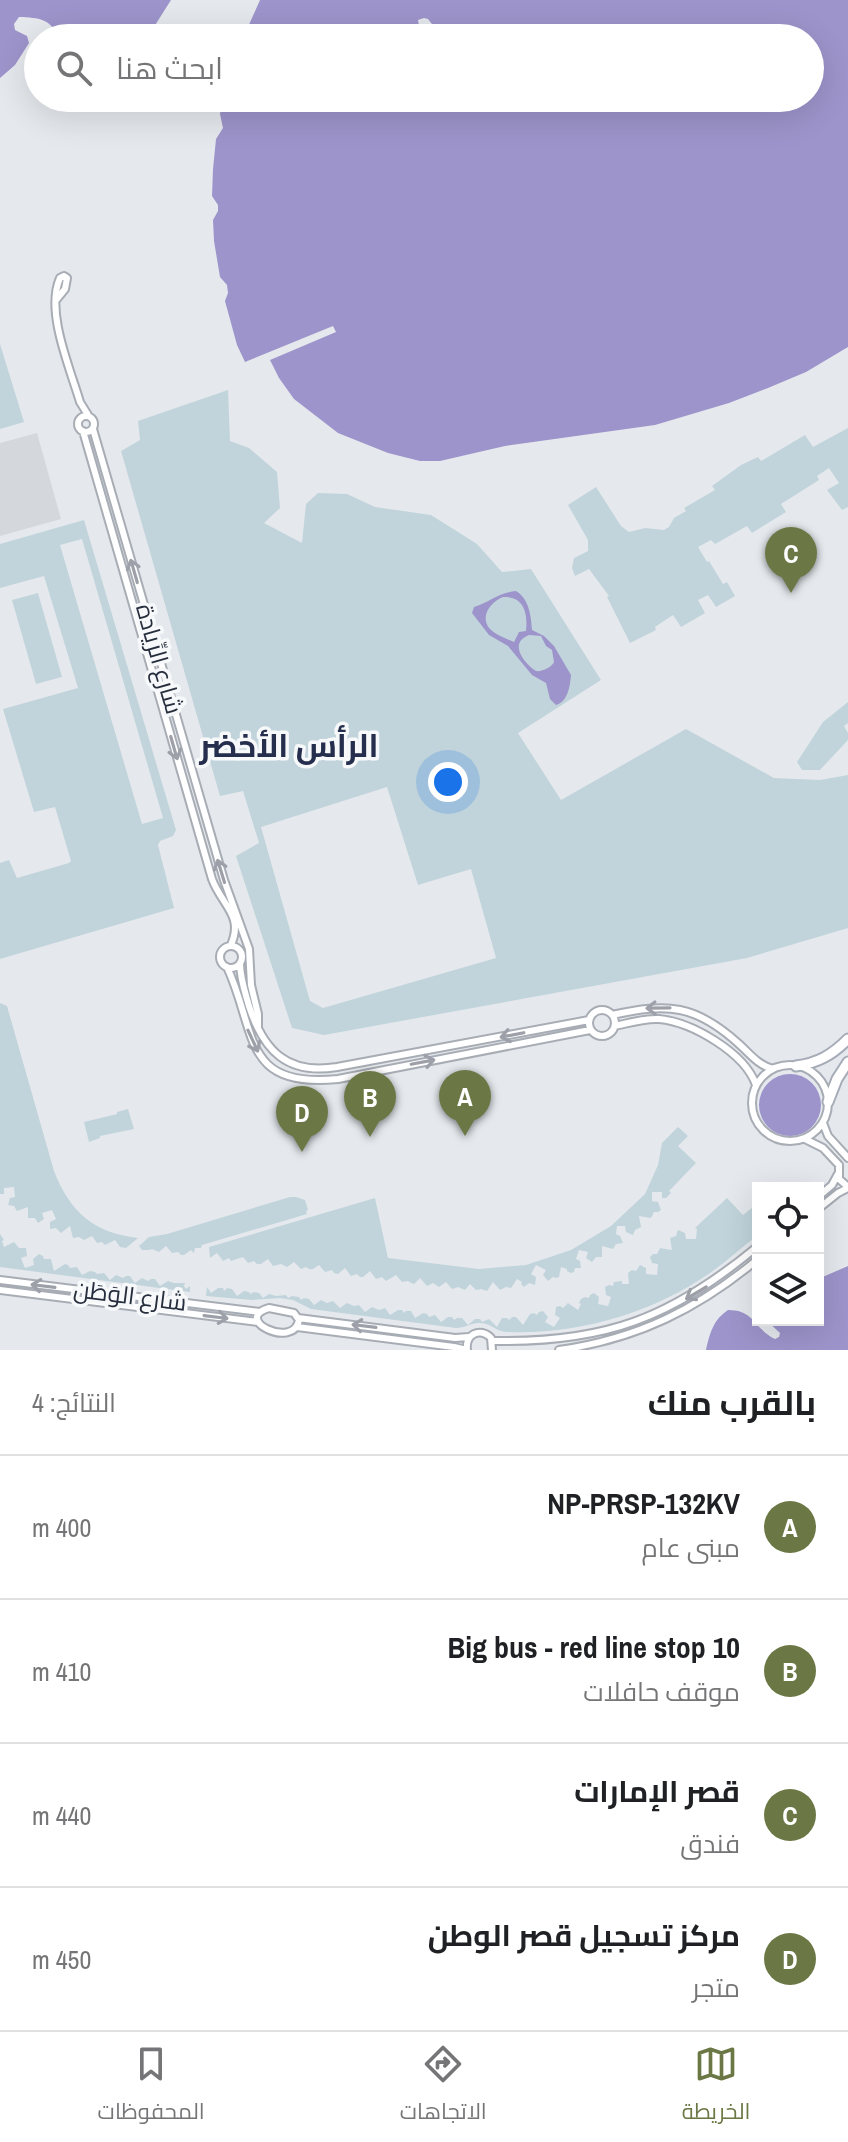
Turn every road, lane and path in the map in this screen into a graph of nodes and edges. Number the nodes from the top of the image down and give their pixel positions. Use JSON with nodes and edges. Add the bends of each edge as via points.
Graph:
{"nodes":[{"id":1,"x":56,"y":300,"type":"dead end"},
{"id":2,"x":84,"y":416,"type":"junction"},
{"id":3,"x":93,"y":429,"type":"junction"},
{"id":4,"x":83,"y":431,"type":"junction"},
{"id":5,"x":231,"y":945,"type":"junction"},
{"id":6,"x":240,"y":963,"type":"junction"},
{"id":7,"x":227,"y":967,"type":"junction"},
{"id":8,"x":612,"y":1015,"type":"junction"},
{"id":9,"x":701,"y":1018,"type":"junction"},
{"id":10,"x":589,"y":1020,"type":"junction"},
{"id":11,"x":615,"y":1026,"type":"junction"},
{"id":12,"x":258,"y":1027,"type":"junction"},
{"id":13,"x":590,"y":1030,"type":"junction"},
{"id":14,"x":703,"y":1035,"type":"junction"},
{"id":15,"x":848,"y":1039,"type":"edge"},
{"id":16,"x":848,"y":1062,"type":"edge"},
{"id":17,"x":796,"y":1066,"type":"junction"},
{"id":18,"x":773,"y":1069,"type":"junction"},
{"id":19,"x":756,"y":1085,"type":"junction"},
{"id":20,"x":828,"y":1102,"type":"junction"},
{"id":21,"x":823,"y":1123,"type":"junction"},
{"id":22,"x":805,"y":1139,"type":"junction"},
{"id":23,"x":848,"y":1158,"type":"edge"},
{"id":24,"x":839,"y":1165,"type":"junction"},
{"id":25,"x":838,"y":1174,"type":"junction"},
{"id":26,"x":848,"y":1188,"type":"edge"},
{"id":27,"x":824,"y":1192,"type":"edge"},
{"id":28,"x":824,"y":1204,"type":"edge"},
{"id":29,"x":752,"y":1251,"type":"edge"},
{"id":30,"x":752,"y":1264,"type":"edge"},
{"id":31,"x":0,"y":1280,"type":"edge"},
{"id":32,"x":0,"y":1290,"type":"edge"},
{"id":33,"x":260,"y":1312,"type":"junction"},
{"id":34,"x":298,"y":1318,"type":"junction"},
{"id":35,"x":258,"y":1322,"type":"junction"},
{"id":36,"x":297,"y":1327,"type":"junction"},
{"id":37,"x":469,"y":1337,"type":"junction"},
{"id":38,"x":492,"y":1341,"type":"junction"},
{"id":39,"x":467,"y":1350,"type":"edge"},
{"id":40,"x":492,"y":1350,"type":"edge"},
{"id":41,"x":559,"y":1350,"type":"edge"}],
"edges":[{"from":1,"to":2,"type":"street","via":[[58,326]]},
{"from":2,"to":3,"type":"street","via":[[94,420]]},
{"from":2,"to":4,"type":"street","via":[[78,425]]},
{"from":3,"to":4,"type":"street"},
{"from":12,"to":3,"type":"street","name":"شارع الرِّيادة","one_way":true,"via":[[247,943]]},
{"from":4,"to":5,"type":"street","name":"شارع الرِّيادة","one_way":true,"via":[[212,879],[235,920]]},
{"from":5,"to":6,"type":"street","via":[[240,950]]},
{"from":5,"to":7,"type":"street","via":[[220,954]]},
{"from":6,"to":7,"type":"street"},
{"from":6,"to":12,"type":"street","name":"شارع الرِّيادة"},
{"from":7,"to":13,"type":"street","one_way":true,"via":[[257,1051],[277,1070],[301,1080],[338,1079]]},
{"from":9,"to":8,"type":"street","one_way":true,"via":[[666,1008]]},
{"from":8,"to":10,"type":"street","via":[[601,1010]]},
{"from":8,"to":11,"type":"street"},
{"from":9,"to":14,"type":"street"},
{"from":9,"to":18,"type":"street"},
{"from":10,"to":12,"type":"street","name":"شارع الرِّيادة","one_way":true,"via":[[315,1070],[280,1057]]},
{"from":10,"to":13,"type":"street"},
{"from":11,"to":13,"type":"street","via":[[604,1036]]},
{"from":11,"to":14,"type":"street","via":[[658,1019]]},
{"from":14,"to":19,"type":"street","via":[[740,1059]]},
{"from":15,"to":17,"type":"street","via":[[826,1057]]},
{"from":16,"to":20,"type":"street"},
{"from":17,"to":18,"type":"street"},
{"from":17,"to":20,"type":"street","via":[[821,1081]]},
{"from":18,"to":19,"type":"street"},
{"from":19,"to":22,"type":"street","via":[[752,1112],[762,1130],[782,1141]]},
{"from":20,"to":21,"type":"street"},
{"from":21,"to":22,"type":"street"},
{"from":21,"to":23,"type":"street"},
{"from":22,"to":24,"type":"street"},
{"from":23,"to":24,"type":"street"},
{"from":24,"to":25,"type":"street"},
{"from":25,"to":26,"type":"street"},
{"from":25,"to":27,"type":"street"},
{"from":26,"to":28,"type":"street"},
{"from":29,"to":38,"type":"street","one_way":true,"via":[[697,1292],[636,1322],[570,1339]]},
{"from":30,"to":41,"type":"street","via":[[665,1321]]},
{"from":33,"to":31,"type":"street","name":"شارع الوَطَن","one_way":true},
{"from":32,"to":35,"type":"street","name":"شارع الوَطَن","one_way":true},
{"from":33,"to":34,"type":"street","name":"شارع الوَطَن","via":[[289,1311]]},
{"from":33,"to":35,"type":"street"},
{"from":34,"to":36,"type":"street"},
{"from":37,"to":34,"type":"street","one_way":true},
{"from":35,"to":36,"type":"street","name":"شارع الوَطَن","via":[[263,1329],[287,1333]]},
{"from":36,"to":39,"type":"street"},
{"from":37,"to":38,"type":"street","via":[[480,1332]]},
{"from":37,"to":39,"type":"street"},
{"from":38,"to":40,"type":"street"}]}
